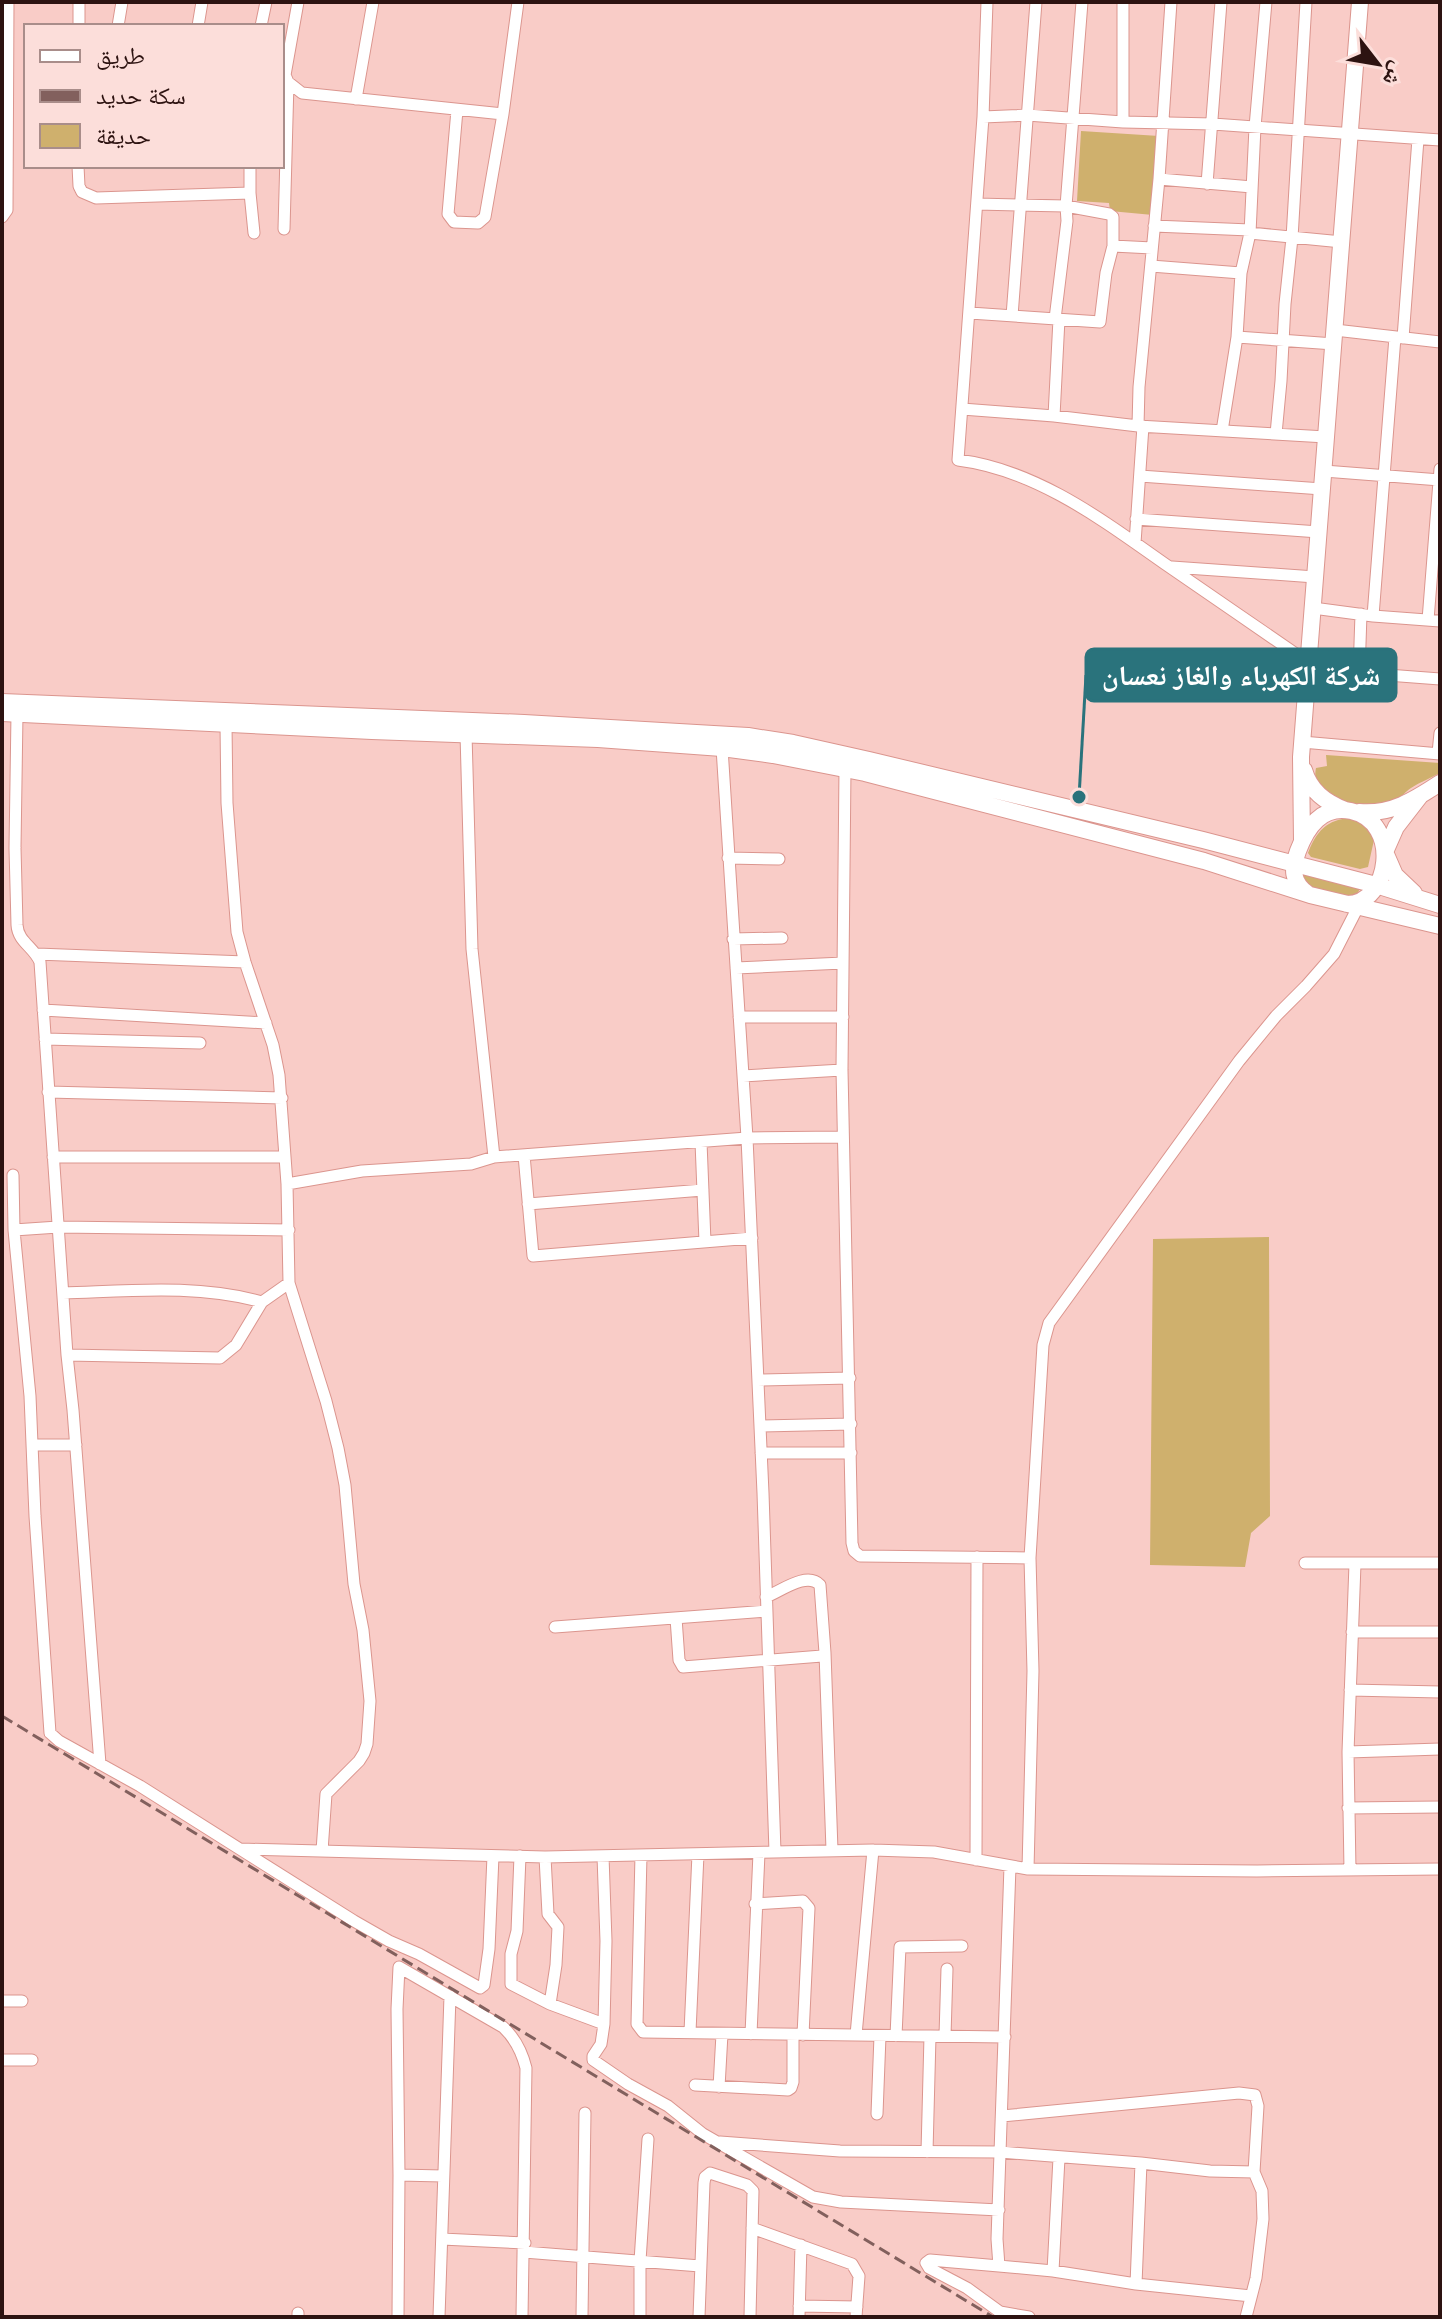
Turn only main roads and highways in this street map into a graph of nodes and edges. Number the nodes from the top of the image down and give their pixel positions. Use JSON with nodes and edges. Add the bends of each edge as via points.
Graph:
{"nodes":[{"id":1,"x":1360,"y":2,"type":"edge"},
{"id":2,"x":2,"y":702,"type":"edge"},
{"id":3,"x":10,"y":713,"type":"edge"},
{"id":4,"x":1302,"y":749,"type":"junction"},
{"id":5,"x":1440,"y":783,"type":"edge"},
{"id":6,"x":1420,"y":796,"type":"junction"},
{"id":7,"x":1349,"y":811,"type":"junction"},
{"id":8,"x":1302,"y":841,"type":"junction"},
{"id":9,"x":1385,"y":852,"type":"junction"},
{"id":10,"x":1293,"y":865,"type":"junction"},
{"id":11,"x":1376,"y":885,"type":"junction"},
{"id":12,"x":1310,"y":895,"type":"junction"},
{"id":13,"x":1433,"y":903,"type":"edge"},
{"id":14,"x":1352,"y":906,"type":"junction"},
{"id":15,"x":1440,"y":926,"type":"edge"}],
"edges":[{"from":1,"to":4,"type":"main road"},
{"from":2,"to":10,"type":"main road","via":[[748,736],[879,762]]},
{"from":3,"to":12,"type":"main road","via":[[598,739],[773,755],[1204,861]]},
{"from":4,"to":7,"type":"main road","via":[[1313,789]]},
{"from":4,"to":8,"type":"main road"},
{"from":5,"to":6,"type":"main road"},
{"from":6,"to":7,"type":"main road","via":[[1381,812]]},
{"from":6,"to":9,"type":"main road"},
{"from":7,"to":8,"type":"main road","via":[[1321,816]]},
{"from":7,"to":9,"type":"main road","via":[[1375,824]]},
{"from":8,"to":10,"type":"main road"},
{"from":9,"to":11,"type":"main road"},
{"from":9,"to":13,"type":"main road","via":[[1401,882]]},
{"from":10,"to":11,"type":"main road"},
{"from":10,"to":12,"type":"main road","via":[[1296,883]]},
{"from":11,"to":13,"type":"main road"},
{"from":11,"to":14,"type":"main road"},
{"from":12,"to":14,"type":"main road"},
{"from":14,"to":15,"type":"main road"}]}
